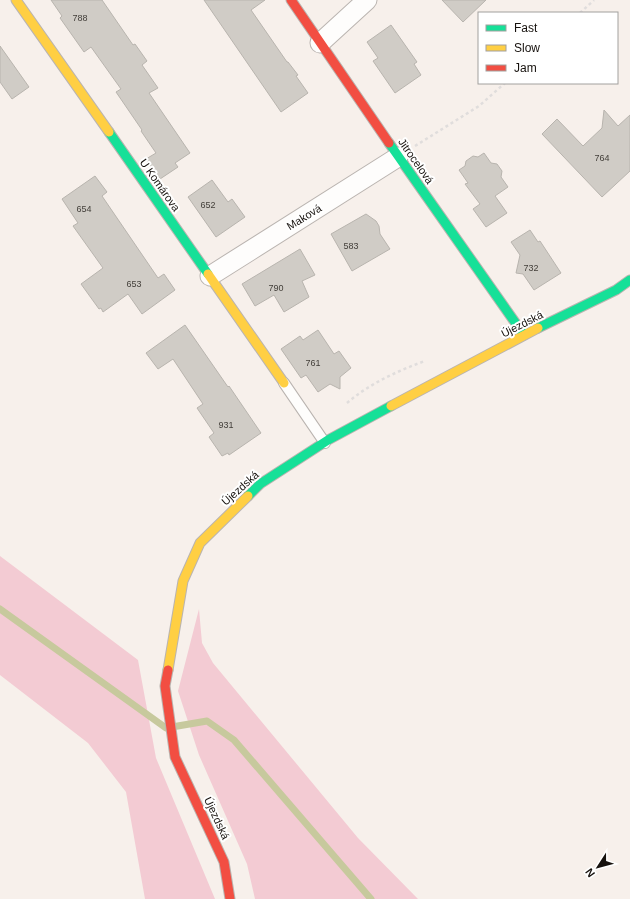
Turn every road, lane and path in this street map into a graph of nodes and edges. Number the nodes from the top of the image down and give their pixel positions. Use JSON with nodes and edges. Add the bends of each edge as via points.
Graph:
{"nodes":[{"id":1,"x":16,"y":0,"type":"edge"},
{"id":2,"x":291,"y":0,"type":"edge"},
{"id":3,"x":367,"y":0,"type":"edge"},
{"id":4,"x":594,"y":0,"type":"edge"},
{"id":5,"x":581,"y":12,"type":"edge"},
{"id":6,"x":320,"y":43,"type":"junction"},
{"id":7,"x":503,"y":84,"type":"edge"},
{"id":8,"x":398,"y":157,"type":"junction"},
{"id":9,"x":210,"y":276,"type":"junction"},
{"id":10,"x":630,"y":280,"type":"edge"},
{"id":11,"x":524,"y":335,"type":"junction"},
{"id":12,"x":427,"y":360,"type":"dead end"},
{"id":13,"x":284,"y":383,"type":"joint"},
{"id":14,"x":344,"y":406,"type":"dead end"},
{"id":15,"x":324,"y":443,"type":"junction"},
{"id":16,"x":230,"y":899,"type":"edge"}],
"edges":[{"from":1,"to":9,"type":"street","name":"U Komárova"},
{"from":2,"to":6,"type":"street","name":"Jitrocelová"},
{"from":3,"to":6,"type":"street"},
{"from":4,"to":5,"type":"path"},
{"from":6,"to":8,"type":"street","name":"Jitrocelová"},
{"from":7,"to":8,"type":"path","via":[[479,106]]},
{"from":8,"to":9,"type":"street","name":"Maková"},
{"from":8,"to":11,"type":"street","name":"Jitrocelová"},
{"from":9,"to":13,"type":"street","name":"U Komárova"},
{"from":10,"to":11,"type":"street","name":"Újezdská","via":[[616,290]]},
{"from":11,"to":15,"type":"street","name":"Újezdská"},
{"from":12,"to":14,"type":"path","via":[[360,392]]},
{"from":13,"to":15,"type":"lane"},
{"from":15,"to":16,"type":"street","name":"Újezdská","via":[[260,484],[200,543],[183,581],[165,686],[175,757],[224,862]]}]}
